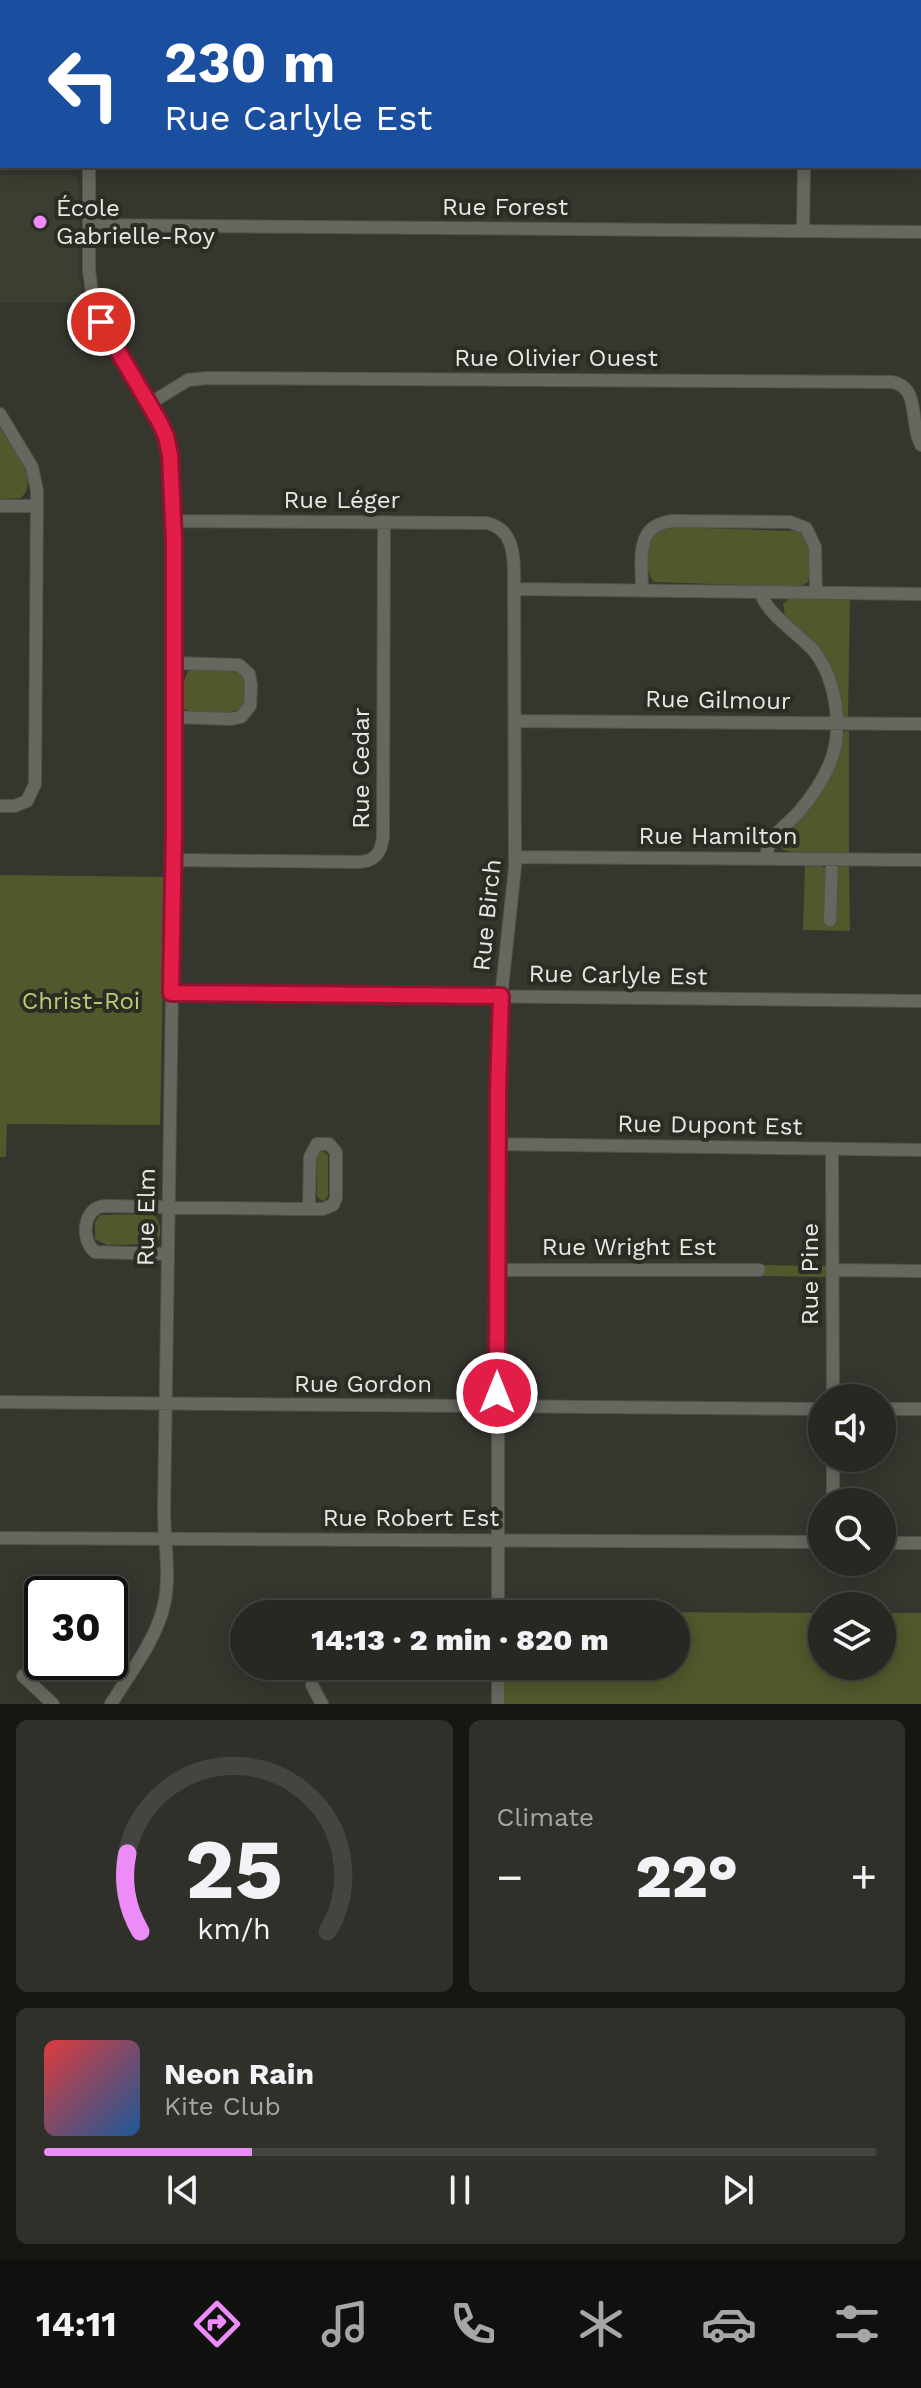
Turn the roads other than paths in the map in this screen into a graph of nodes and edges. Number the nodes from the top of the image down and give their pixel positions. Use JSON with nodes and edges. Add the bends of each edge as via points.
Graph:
{"nodes":[{"id":1,"x":89,"y":168,"type":"edge"},
{"id":2,"x":804,"y":168,"type":"edge"},
{"id":3,"x":90,"y":225,"type":"junction"},
{"id":4,"x":803,"y":231,"type":"junction"},
{"id":5,"x":921,"y":232,"type":"edge"},
{"id":6,"x":149,"y":404,"type":"junction"},
{"id":7,"x":0,"y":414,"type":"edge"},
{"id":8,"x":921,"y":445,"type":"edge"},
{"id":9,"x":0,"y":506,"type":"edge"},
{"id":10,"x":37,"y":506,"type":"junction"},
{"id":11,"x":173,"y":521,"type":"junction"},
{"id":12,"x":384,"y":522,"type":"junction"},
{"id":13,"x":506,"y":535,"type":"joint"},
{"id":14,"x":514,"y":589,"type":"junction"},
{"id":15,"x":642,"y":590,"type":"junction"},
{"id":16,"x":761,"y":592,"type":"junction"},
{"id":17,"x":816,"y":593,"type":"junction"},
{"id":18,"x":921,"y":594,"type":"edge"},
{"id":19,"x":174,"y":663,"type":"junction"},
{"id":20,"x":174,"y":717,"type":"junction"},
{"id":21,"x":515,"y":721,"type":"junction"},
{"id":22,"x":837,"y":724,"type":"junction"},
{"id":23,"x":921,"y":724,"type":"edge"},
{"id":24,"x":0,"y":806,"type":"edge"},
{"id":25,"x":515,"y":857,"type":"junction"},
{"id":26,"x":766,"y":858,"type":"junction"},
{"id":27,"x":832,"y":859,"type":"junction"},
{"id":28,"x":174,"y":860,"type":"junction"},
{"id":29,"x":921,"y":860,"type":"edge"},
{"id":30,"x":830,"y":920,"type":"dead end"},
{"id":31,"x":171,"y":993,"type":"junction"},
{"id":32,"x":501,"y":996,"type":"junction"},
{"id":33,"x":921,"y":1001,"type":"edge"},
{"id":34,"x":497,"y":1144,"type":"junction"},
{"id":35,"x":832,"y":1149,"type":"junction"},
{"id":36,"x":921,"y":1150,"type":"edge"},
{"id":37,"x":168,"y":1207,"type":"junction"},
{"id":38,"x":309,"y":1208,"type":"junction"},
{"id":39,"x":167,"y":1254,"type":"junction"},
{"id":40,"x":498,"y":1270,"type":"junction"},
{"id":41,"x":759,"y":1270,"type":"dead end"},
{"id":42,"x":832,"y":1270,"type":"junction"},
{"id":43,"x":921,"y":1271,"type":"edge"},
{"id":44,"x":833,"y":1384,"type":"edge"},
{"id":45,"x":0,"y":1402,"type":"edge"},
{"id":46,"x":166,"y":1404,"type":"junction"},
{"id":47,"x":497,"y":1406,"type":"junction"},
{"id":48,"x":808,"y":1409,"type":"edge"},
{"id":49,"x":896,"y":1409,"type":"edge"},
{"id":50,"x":921,"y":1409,"type":"edge"},
{"id":51,"x":0,"y":1538,"type":"edge"},
{"id":52,"x":166,"y":1538,"type":"junction"},
{"id":53,"x":498,"y":1541,"type":"junction"},
{"id":54,"x":808,"y":1542,"type":"edge"},
{"id":55,"x":896,"y":1543,"type":"edge"},
{"id":56,"x":921,"y":1543,"type":"edge"},
{"id":57,"x":498,"y":1600,"type":"edge"},
{"id":58,"x":23,"y":1676,"type":"dead end"},
{"id":59,"x":498,"y":1680,"type":"edge"},
{"id":60,"x":312,"y":1685,"type":"dead end"},
{"id":61,"x":53,"y":1704,"type":"edge"},
{"id":62,"x":111,"y":1704,"type":"edge"},
{"id":63,"x":322,"y":1704,"type":"edge"},
{"id":64,"x":498,"y":1704,"type":"edge"}],
"edges":[{"from":1,"to":3,"type":"street","name":"Rue Elm"},
{"from":2,"to":4,"type":"street"},
{"from":3,"to":4,"type":"street","name":"Rue Forest"},
{"from":3,"to":6,"type":"street","name":"Rue Elm","via":[[96,311]]},
{"from":4,"to":5,"type":"street","name":"Rue Forest"},
{"from":6,"to":8,"type":"street","name":"Rue Olivier Ouest","via":[[200,378],[891,382],[913,393]]},
{"from":6,"to":11,"type":"street","name":"Rue Elm","via":[[168,445]]},
{"from":7,"to":10,"type":"street","via":[[35,474]]},
{"from":9,"to":10,"type":"street"},
{"from":10,"to":24,"type":"street","via":[[35,784],[27,801]]},
{"from":11,"to":12,"type":"street","name":"Rue Léger"},
{"from":11,"to":19,"type":"street","name":"Rue Elm"},
{"from":12,"to":13,"type":"street","name":"Rue Léger","via":[[487,523]]},
{"from":12,"to":28,"type":"street","name":"Rue Cedar","via":[[383,837],[378,854],[357,862]]},
{"from":13,"to":14,"type":"street","name":"Rue Birch","via":[[513,554]]},
{"from":14,"to":15,"type":"street"},
{"from":14,"to":21,"type":"street","name":"Rue Birch"},
{"from":15,"to":16,"type":"street"},
{"from":15,"to":17,"type":"street","via":[[643,546],[656,525],[790,522],[806,528],[814,541]]},
{"from":16,"to":17,"type":"street"},
{"from":16,"to":22,"type":"street","via":[[766,605],[826,669]]},
{"from":17,"to":18,"type":"street"},
{"from":19,"to":20,"type":"street","name":"Rue Elm"},
{"from":19,"to":20,"type":"street","via":[[239,665],[251,685],[250,706],[241,717]]},
{"from":20,"to":28,"type":"street","name":"Rue Elm"},
{"from":21,"to":22,"type":"street","name":"Rue Gilmour"},
{"from":21,"to":25,"type":"street","name":"Rue Birch"},
{"from":22,"to":23,"type":"street","name":"Rue Gilmour"},
{"from":22,"to":26,"type":"street","via":[[817,789],[769,844]]},
{"from":25,"to":26,"type":"street","name":"Rue Hamilton"},
{"from":25,"to":32,"type":"street","name":"Rue Birch"},
{"from":26,"to":27,"type":"street","name":"Rue Hamilton"},
{"from":27,"to":29,"type":"street","name":"Rue Hamilton"},
{"from":27,"to":30,"type":"street"},
{"from":28,"to":31,"type":"street","name":"Rue Elm"},
{"from":31,"to":32,"type":"street","name":"Rue Carlyle Est"},
{"from":31,"to":37,"type":"street","name":"Rue Elm"},
{"from":32,"to":33,"type":"street","name":"Rue Carlyle Est"},
{"from":32,"to":34,"type":"street","name":"Rue Birch"},
{"from":34,"to":35,"type":"street","name":"Rue Dupont Est"},
{"from":34,"to":40,"type":"street","name":"Rue Birch"},
{"from":35,"to":36,"type":"street","name":"Rue Dupont Est"},
{"from":35,"to":42,"type":"street","name":"Rue Pine"},
{"from":37,"to":38,"type":"street"},
{"from":37,"to":39,"type":"street","name":"Rue Elm"},
{"from":37,"to":39,"type":"street","via":[[95,1207],[88,1216],[87,1239],[99,1253]]},
{"from":38,"to":38,"type":"street","via":[[327,1208],[335,1202],[336,1152],[329,1144],[317,1144],[310,1153]]},
{"from":39,"to":46,"type":"street","name":"Rue Elm"},
{"from":40,"to":41,"type":"street","name":"Rue Wright Est"},
{"from":40,"to":47,"type":"street","name":"Rue Birch"},
{"from":42,"to":43,"type":"street"},
{"from":42,"to":44,"type":"street","name":"Rue Pine"},
{"from":45,"to":46,"type":"street","name":"Rue Gordon"},
{"from":46,"to":47,"type":"street","name":"Rue Gordon"},
{"from":46,"to":52,"type":"street","name":"Rue Elm"},
{"from":47,"to":48,"type":"street","name":"Rue Gordon"},
{"from":47,"to":53,"type":"street","name":"Rue Birch"},
{"from":49,"to":50,"type":"street"},
{"from":51,"to":52,"type":"street","name":"Rue Robert Est"},
{"from":52,"to":53,"type":"street","name":"Rue Robert Est"},
{"from":52,"to":62,"type":"street","name":"Rue Elm","via":[[161,1613]]},
{"from":53,"to":54,"type":"street","name":"Rue Robert Est"},
{"from":53,"to":57,"type":"street","name":"Rue Birch"},
{"from":55,"to":56,"type":"street"},
{"from":58,"to":61,"type":"street"},
{"from":59,"to":64,"type":"street"},
{"from":60,"to":63,"type":"street"}]}
